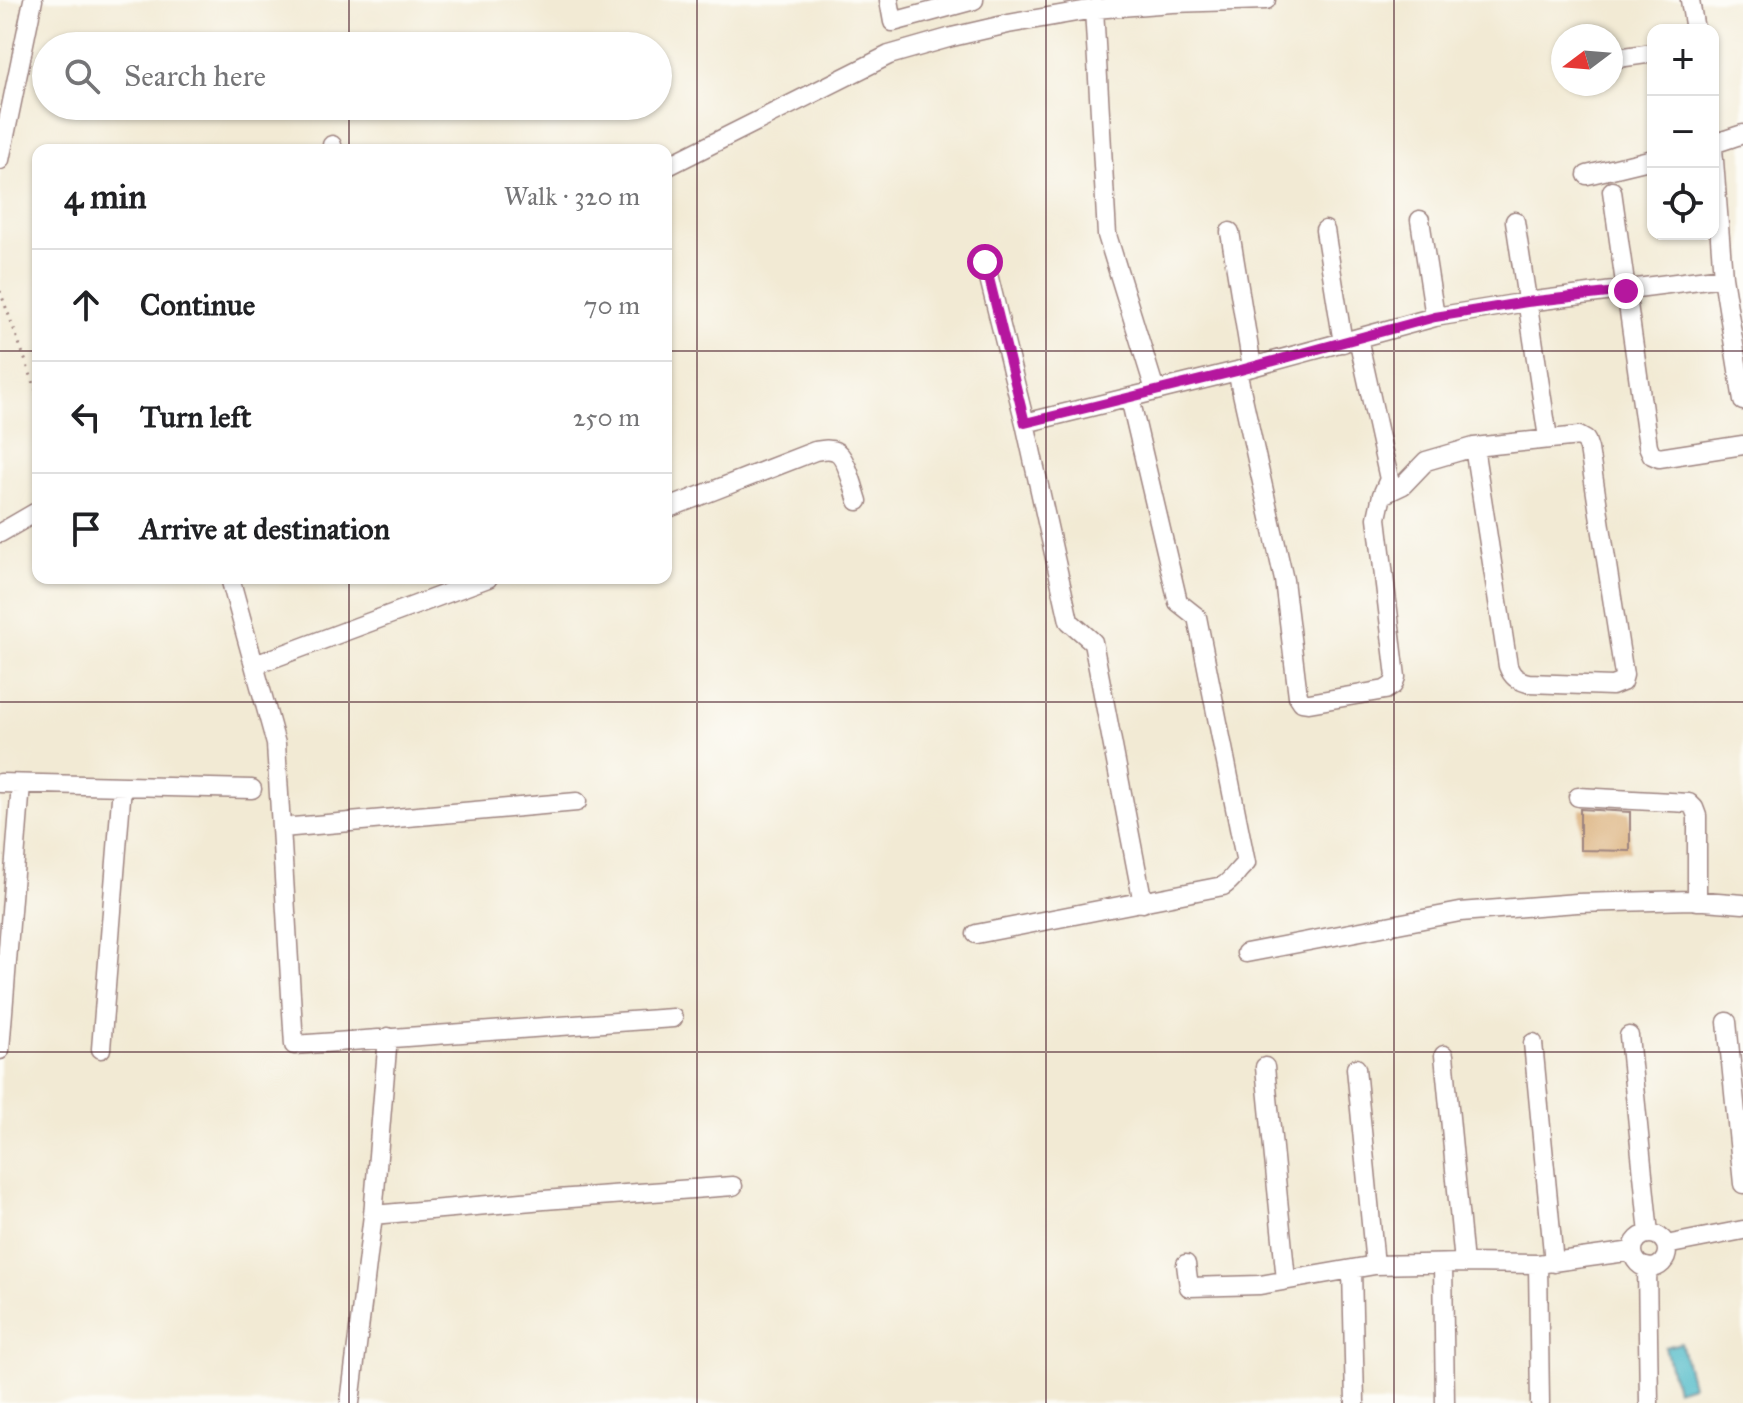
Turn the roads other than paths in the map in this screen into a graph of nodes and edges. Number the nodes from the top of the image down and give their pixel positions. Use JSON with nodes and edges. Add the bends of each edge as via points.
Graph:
{"nodes":[{"id":1,"x":33,"y":0,"type":"edge"},
{"id":2,"x":889,"y":0,"type":"edge"},
{"id":3,"x":974,"y":0,"type":"edge"},
{"id":4,"x":1266,"y":0,"type":"edge"},
{"id":5,"x":1690,"y":0,"type":"edge"},
{"id":6,"x":1172,"y":2,"type":"edge"},
{"id":7,"x":945,"y":8,"type":"junction"},
{"id":8,"x":1094,"y":9,"type":"junction"},
{"id":9,"x":1694,"y":24,"type":"edge"},
{"id":10,"x":952,"y":37,"type":"junction"},
{"id":11,"x":1647,"y":54,"type":"edge"},
{"id":12,"x":1623,"y":57,"type":"edge"},
{"id":13,"x":1743,"y":134,"type":"edge"},
{"id":14,"x":1719,"y":144,"type":"edge"},
{"id":15,"x":0,"y":160,"type":"edge"},
{"id":16,"x":1647,"y":160,"type":"edge"},
{"id":17,"x":672,"y":164,"type":"edge"},
{"id":18,"x":1715,"y":168,"type":"edge"},
{"id":19,"x":1587,"y":175,"type":"dead end"},
{"id":20,"x":1612,"y":191,"type":"dead end"},
{"id":21,"x":1420,"y":220,"type":"dead end"},
{"id":22,"x":1515,"y":221,"type":"dead end"},
{"id":23,"x":1325,"y":230,"type":"dead end"},
{"id":24,"x":1230,"y":232,"type":"dead end"},
{"id":25,"x":985,"y":262,"type":"dead end"},
{"id":26,"x":1723,"y":277,"type":"junction"},
{"id":27,"x":1626,"y":291,"type":"junction"},
{"id":28,"x":1527,"y":302,"type":"junction"},
{"id":29,"x":1435,"y":317,"type":"junction"},
{"id":30,"x":1351,"y":341,"type":"junction"},
{"id":31,"x":1244,"y":369,"type":"junction"},
{"id":32,"x":1155,"y":390,"type":"junction"},
{"id":33,"x":1130,"y":398,"type":"junction"},
{"id":34,"x":1743,"y":401,"type":"edge"},
{"id":35,"x":1025,"y":423,"type":"junction"},
{"id":36,"x":1548,"y":438,"type":"junction"},
{"id":37,"x":1743,"y":445,"type":"edge"},
{"id":38,"x":1474,"y":447,"type":"junction"},
{"id":39,"x":1382,"y":495,"type":"junction"},
{"id":40,"x":858,"y":501,"type":"dead end"},
{"id":41,"x":672,"y":507,"type":"edge"},
{"id":42,"x":32,"y":514,"type":"edge"},
{"id":43,"x":0,"y":533,"type":"edge"},
{"id":44,"x":232,"y":584,"type":"edge"},
{"id":45,"x":472,"y":584,"type":"edge"},
{"id":46,"x":255,"y":665,"type":"junction"},
{"id":47,"x":0,"y":783,"type":"edge"},
{"id":48,"x":21,"y":784,"type":"junction"},
{"id":49,"x":122,"y":786,"type":"junction"},
{"id":50,"x":252,"y":789,"type":"dead end"},
{"id":51,"x":1578,"y":797,"type":"dead end"},
{"id":52,"x":577,"y":802,"type":"dead end"},
{"id":53,"x":282,"y":828,"type":"junction"},
{"id":54,"x":1697,"y":901,"type":"junction"},
{"id":55,"x":1143,"y":903,"type":"junction"},
{"id":56,"x":1743,"y":904,"type":"edge"},
{"id":57,"x":976,"y":934,"type":"dead end"},
{"id":58,"x":1246,"y":953,"type":"dead end"},
{"id":59,"x":673,"y":1018,"type":"dead end"},
{"id":60,"x":1727,"y":1022,"type":"dead end"},
{"id":61,"x":1629,"y":1036,"type":"dead end"},
{"id":62,"x":388,"y":1037,"type":"junction"},
{"id":63,"x":1533,"y":1043,"type":"dead end"},
{"id":64,"x":101,"y":1049,"type":"dead end"},
{"id":65,"x":0,"y":1050,"type":"edge"},
{"id":66,"x":1444,"y":1055,"type":"dead end"},
{"id":67,"x":1265,"y":1067,"type":"dead end"},
{"id":68,"x":1356,"y":1068,"type":"dead end"},
{"id":69,"x":1743,"y":1184,"type":"edge"},
{"id":70,"x":733,"y":1186,"type":"dead end"},
{"id":71,"x":373,"y":1215,"type":"junction"},
{"id":72,"x":1743,"y":1230,"type":"edge"},
{"id":73,"x":1649,"y":1234,"type":"junction"},
{"id":74,"x":1666,"y":1245,"type":"junction"},
{"id":75,"x":1633,"y":1251,"type":"junction"},
{"id":76,"x":1464,"y":1263,"type":"junction"},
{"id":77,"x":1186,"y":1264,"type":"dead end"},
{"id":78,"x":1443,"y":1264,"type":"junction"},
{"id":79,"x":1546,"y":1264,"type":"junction"},
{"id":80,"x":1375,"y":1265,"type":"junction"},
{"id":81,"x":1647,"y":1267,"type":"junction"},
{"id":82,"x":1352,"y":1269,"type":"junction"},
{"id":83,"x":1286,"y":1280,"type":"junction"},
{"id":84,"x":350,"y":1403,"type":"edge"},
{"id":85,"x":1355,"y":1403,"type":"edge"},
{"id":86,"x":1445,"y":1403,"type":"edge"},
{"id":87,"x":1540,"y":1403,"type":"edge"},
{"id":88,"x":1649,"y":1403,"type":"edge"}],
"edges":[{"from":1,"to":15,"type":"street"},
{"from":2,"to":7,"type":"street","via":[[893,22]]},
{"from":3,"to":7,"type":"street"},
{"from":4,"to":6,"type":"street"},
{"from":5,"to":9,"type":"street"},
{"from":6,"to":8,"type":"street"},
{"from":7,"to":10,"type":"street"},
{"from":8,"to":10,"type":"street"},
{"from":8,"to":32,"type":"street","via":[[1107,235]]},
{"from":10,"to":17,"type":"street","via":[[889,55]]},
{"from":11,"to":12,"type":"street"},
{"from":13,"to":14,"type":"street"},
{"from":16,"to":19,"type":"street"},
{"from":18,"to":26,"type":"street"},
{"from":20,"to":27,"type":"street"},
{"from":21,"to":29,"type":"street"},
{"from":22,"to":28,"type":"street"},
{"from":23,"to":30,"type":"street"},
{"from":24,"to":31,"type":"street"},
{"from":25,"to":35,"type":"street"},
{"from":26,"to":27,"type":"street"},
{"from":26,"to":34,"type":"street"},
{"from":27,"to":28,"type":"street"},
{"from":27,"to":37,"type":"street","via":[[1652,455]]},
{"from":28,"to":29,"type":"street"},
{"from":28,"to":36,"type":"street"},
{"from":29,"to":30,"type":"street"},
{"from":30,"to":31,"type":"street"},
{"from":30,"to":39,"type":"street","via":[[1389,479]]},
{"from":31,"to":32,"type":"street"},
{"from":31,"to":39,"type":"street","via":[[1302,702],[1393,685],[1377,518]]},
{"from":32,"to":33,"type":"street"},
{"from":33,"to":35,"type":"street"},
{"from":33,"to":55,"type":"street","via":[[1178,602],[1197,617],[1246,863],[1223,886]]},
{"from":35,"to":55,"type":"street","via":[[1069,621],[1093,642]]},
{"from":36,"to":38,"type":"street"},
{"from":36,"to":38,"type":"street","via":[[1579,436],[1589,449],[1624,675],[1612,686],[1528,683],[1512,675]]},
{"from":38,"to":39,"type":"street","via":[[1426,461],[1403,485]]},
{"from":40,"to":41,"type":"street","via":[[842,456],[825,449]]},
{"from":42,"to":43,"type":"street"},
{"from":44,"to":46,"type":"street"},
{"from":45,"to":46,"type":"street"},
{"from":46,"to":53,"type":"street","via":[[276,744]]},
{"from":47,"to":48,"type":"street"},
{"from":48,"to":49,"type":"street"},
{"from":48,"to":65,"type":"street"},
{"from":49,"to":50,"type":"street"},
{"from":49,"to":64,"type":"street"},
{"from":51,"to":54,"type":"street","via":[[1689,803],[1697,816]]},
{"from":52,"to":53,"type":"street"},
{"from":53,"to":62,"type":"street","via":[[294,1045]]},
{"from":54,"to":56,"type":"street"},
{"from":54,"to":58,"type":"street","via":[[1460,912]]},
{"from":55,"to":57,"type":"street"},
{"from":59,"to":62,"type":"street"},
{"from":60,"to":69,"type":"street"},
{"from":61,"to":73,"type":"street"},
{"from":62,"to":71,"type":"street"},
{"from":63,"to":79,"type":"street"},
{"from":66,"to":76,"type":"street"},
{"from":67,"to":83,"type":"street"},
{"from":68,"to":80,"type":"street"},
{"from":70,"to":71,"type":"street"},
{"from":71,"to":84,"type":"street"},
{"from":72,"to":74,"type":"street"},
{"from":73,"to":74,"type":"street"},
{"from":73,"to":75,"type":"street","via":[[1636,1241]]},
{"from":74,"to":81,"type":"street","via":[[1663,1261]]},
{"from":75,"to":79,"type":"street"},
{"from":75,"to":81,"type":"street"},
{"from":76,"to":78,"type":"street"},
{"from":76,"to":79,"type":"street"},
{"from":77,"to":83,"type":"street","via":[[1189,1287]]},
{"from":78,"to":80,"type":"street"},
{"from":78,"to":86,"type":"street"},
{"from":79,"to":87,"type":"street"},
{"from":80,"to":82,"type":"street"},
{"from":81,"to":88,"type":"street"},
{"from":82,"to":83,"type":"street"},
{"from":82,"to":85,"type":"street"}]}
